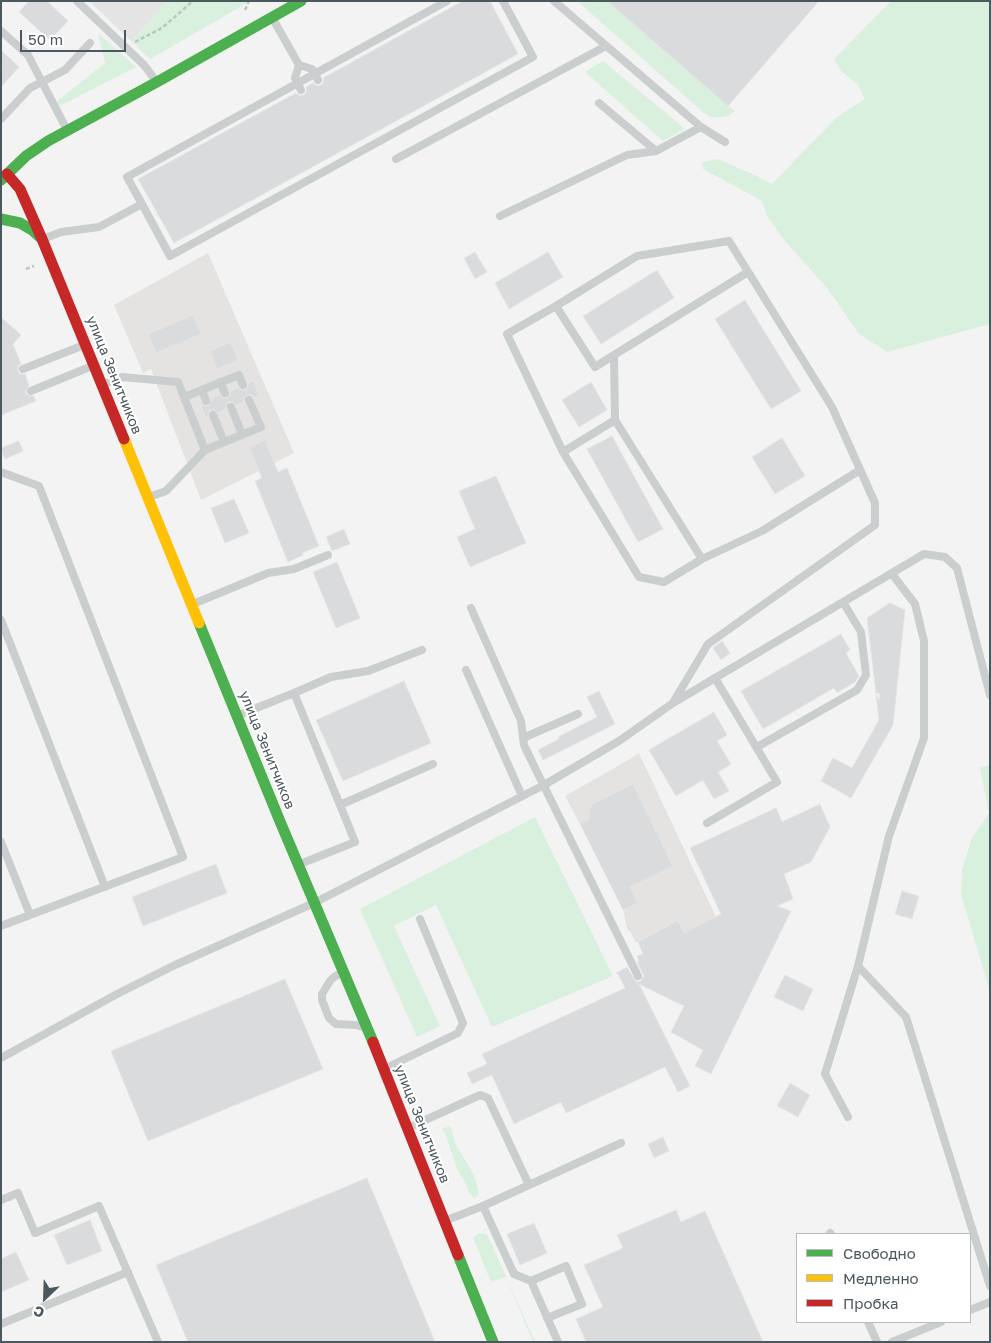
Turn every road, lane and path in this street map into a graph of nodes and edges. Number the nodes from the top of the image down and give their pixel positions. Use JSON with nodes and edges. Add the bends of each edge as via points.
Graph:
{"nodes":[{"id":1,"x":77,"y":1,"type":"edge"},
{"id":2,"x":193,"y":1,"type":"edge"},
{"id":3,"x":249,"y":1,"type":"edge"},
{"id":4,"x":301,"y":1,"type":"edge"},
{"id":5,"x":447,"y":1,"type":"edge"},
{"id":6,"x":503,"y":1,"type":"edge"},
{"id":7,"x":554,"y":1,"type":"edge"},
{"id":8,"x":245,"y":10,"type":"dead end"},
{"id":9,"x":272,"y":18,"type":"junction"},
{"id":10,"x":1,"y":31,"type":"edge"},
{"id":11,"x":90,"y":43,"type":"dead end"},
{"id":12,"x":124,"y":46,"type":"junction"},
{"id":13,"x":606,"y":46,"type":"junction"},
{"id":14,"x":299,"y":65,"type":"junction"},
{"id":15,"x":316,"y":77,"type":"junction"},
{"id":16,"x":42,"y":82,"type":"junction"},
{"id":17,"x":157,"y":82,"type":"junction"},
{"id":18,"x":300,"y":86,"type":"junction"},
{"id":19,"x":599,"y":102,"type":"dead end"},
{"id":20,"x":1,"y":119,"type":"edge"},
{"id":21,"x":701,"y":127,"type":"junction"},
{"id":22,"x":67,"y":130,"type":"junction"},
{"id":23,"x":725,"y":142,"type":"dead end"},
{"id":24,"x":656,"y":151,"type":"junction"},
{"id":25,"x":396,"y":159,"type":"dead end"},
{"id":26,"x":4,"y":177,"type":"edge"},
{"id":27,"x":142,"y":204,"type":"junction"},
{"id":28,"x":500,"y":216,"type":"dead end"},
{"id":29,"x":1,"y":219,"type":"edge"},
{"id":30,"x":42,"y":239,"type":"junction"},
{"id":31,"x":35,"y":265,"type":"dead end"},
{"id":32,"x":26,"y":269,"type":"dead end"},
{"id":33,"x":748,"y":272,"type":"junction"},
{"id":34,"x":556,"y":306,"type":"junction"},
{"id":35,"x":85,"y":344,"type":"junction"},
{"id":36,"x":614,"y":355,"type":"junction"},
{"id":37,"x":94,"y":366,"type":"junction"},
{"id":38,"x":23,"y":369,"type":"dead end"},
{"id":39,"x":220,"y":382,"type":"junction"},
{"id":40,"x":102,"y":385,"type":"junction"},
{"id":41,"x":244,"y":385,"type":"dead end"},
{"id":42,"x":202,"y":390,"type":"junction"},
{"id":43,"x":31,"y":391,"type":"dead end"},
{"id":44,"x":225,"y":393,"type":"dead end"},
{"id":45,"x":184,"y":397,"type":"junction"},
{"id":46,"x":250,"y":400,"type":"dead end"},
{"id":47,"x":206,"y":401,"type":"dead end"},
{"id":48,"x":231,"y":407,"type":"dead end"},
{"id":49,"x":213,"y":415,"type":"dead end"},
{"id":50,"x":615,"y":420,"type":"junction"},
{"id":51,"x":242,"y":434,"type":"junction"},
{"id":52,"x":224,"y":442,"type":"junction"},
{"id":53,"x":205,"y":450,"type":"junction"},
{"id":54,"x":563,"y":452,"type":"junction"},
{"id":55,"x":860,"y":470,"type":"junction"},
{"id":56,"x":1,"y":472,"type":"edge"},
{"id":57,"x":147,"y":497,"type":"junction"},
{"id":58,"x":328,"y":555,"type":"dead end"},
{"id":59,"x":702,"y":559,"type":"junction"},
{"id":60,"x":892,"y":574,"type":"junction"},
{"id":61,"x":843,"y":602,"type":"junction"},
{"id":62,"x":191,"y":604,"type":"junction"},
{"id":63,"x":471,"y":608,"type":"dead end"},
{"id":64,"x":1,"y":620,"type":"edge"},
{"id":65,"x":422,"y":650,"type":"dead end"},
{"id":66,"x":466,"y":670,"type":"dead end"},
{"id":67,"x":715,"y":678,"type":"junction"},
{"id":68,"x":294,"y":693,"type":"junction"},
{"id":69,"x":990,"y":695,"type":"edge"},
{"id":70,"x":674,"y":703,"type":"junction"},
{"id":71,"x":578,"y":714,"type":"dead end"},
{"id":72,"x":237,"y":716,"type":"junction"},
{"id":73,"x":523,"y":738,"type":"junction"},
{"id":74,"x":756,"y":747,"type":"junction"},
{"id":75,"x":434,"y":764,"type":"dead end"},
{"id":76,"x":544,"y":785,"type":"junction"},
{"id":77,"x":522,"y":796,"type":"junction"},
{"id":78,"x":340,"y":805,"type":"junction"},
{"id":79,"x":707,"y":823,"type":"dead end"},
{"id":80,"x":1,"y":842,"type":"edge"},
{"id":81,"x":298,"y":865,"type":"junction"},
{"id":82,"x":105,"y":887,"type":"junction"},
{"id":83,"x":314,"y":903,"type":"junction"},
{"id":84,"x":30,"y":916,"type":"junction"},
{"id":85,"x":420,"y":919,"type":"dead end"},
{"id":86,"x":1,"y":926,"type":"edge"},
{"id":87,"x":858,"y":966,"type":"junction"},
{"id":88,"x":343,"y":972,"type":"junction"},
{"id":89,"x":638,"y":976,"type":"dead end"},
{"id":90,"x":368,"y":1030,"type":"junction"},
{"id":91,"x":1,"y":1058,"type":"edge"},
{"id":92,"x":384,"y":1069,"type":"junction"},
{"id":93,"x":848,"y":1117,"type":"dead end"},
{"id":94,"x":408,"y":1128,"type":"junction"},
{"id":95,"x":621,"y":1143,"type":"dead end"},
{"id":96,"x":528,"y":1185,"type":"junction"},
{"id":97,"x":1,"y":1200,"type":"edge"},
{"id":98,"x":483,"y":1206,"type":"junction"},
{"id":99,"x":445,"y":1221,"type":"junction"},
{"id":100,"x":128,"y":1272,"type":"junction"},
{"id":101,"x":531,"y":1281,"type":"junction"},
{"id":102,"x":990,"y":1286,"type":"edge"},
{"id":103,"x":990,"y":1302,"type":"edge"},
{"id":104,"x":971,"y":1310,"type":"edge"},
{"id":105,"x":548,"y":1318,"type":"junction"},
{"id":106,"x":868,"y":1323,"type":"edge"},
{"id":107,"x":939,"y":1323,"type":"edge"},
{"id":108,"x":1,"y":1324,"type":"edge"},
{"id":109,"x":491,"y":1339,"type":"edge"},
{"id":110,"x":158,"y":1342,"type":"edge"},
{"id":111,"x":558,"y":1342,"type":"edge"},
{"id":112,"x":877,"y":1342,"type":"edge"},
{"id":113,"x":892,"y":1342,"type":"edge"}],
"edges":[{"from":1,"to":12,"type":"lane"},
{"from":2,"to":12,"type":"path","via":[[162,28]]},
{"from":3,"to":8,"type":"path"},
{"from":4,"to":9,"type":"street"},
{"from":5,"to":15,"type":"lane"},
{"from":6,"to":27,"type":"lane","via":[[533,56],[170,256]]},
{"from":7,"to":13,"type":"lane"},
{"from":9,"to":14,"type":"lane"},
{"from":9,"to":17,"type":"street"},
{"from":10,"to":16,"type":"lane","via":[[28,55]]},
{"from":11,"to":16,"type":"lane","via":[[65,70]]},
{"from":12,"to":17,"type":"lane"},
{"from":13,"to":21,"type":"lane"},
{"from":13,"to":25,"type":"lane"},
{"from":14,"to":15,"type":"lane","via":[[312,69]]},
{"from":14,"to":18,"type":"lane","via":[[295,78]]},
{"from":15,"to":18,"type":"lane"},
{"from":16,"to":20,"type":"lane","via":[[30,88]]},
{"from":16,"to":22,"type":"lane"},
{"from":17,"to":22,"type":"street"},
{"from":18,"to":27,"type":"lane","via":[[127,177]]},
{"from":19,"to":24,"type":"lane"},
{"from":21,"to":23,"type":"lane"},
{"from":21,"to":24,"type":"lane"},
{"from":22,"to":26,"type":"street","via":[[26,156]]},
{"from":24,"to":28,"type":"lane","via":[[627,156]]},
{"from":26,"to":30,"type":"street","name":"улица Зенитчиков","via":[[20,189]]},
{"from":27,"to":30,"type":"lane","via":[[99,227],[61,232]]},
{"from":29,"to":30,"type":"street","via":[[20,222]]},
{"from":30,"to":35,"type":"street","name":"улица Зенитчиков"},
{"from":31,"to":32,"type":"path"},
{"from":33,"to":34,"type":"lane","via":[[729,241],[637,256]]},
{"from":33,"to":36,"type":"lane"},
{"from":33,"to":55,"type":"lane","via":[[832,407]]},
{"from":34,"to":36,"type":"lane","via":[[595,367]]},
{"from":34,"to":54,"type":"lane","via":[[507,334]]},
{"from":35,"to":37,"type":"street","name":"улица Зенитчиков"},
{"from":35,"to":38,"type":"lane"},
{"from":36,"to":50,"type":"lane"},
{"from":37,"to":40,"type":"street","name":"улица Зенитчиков"},
{"from":37,"to":43,"type":"lane"},
{"from":39,"to":41,"type":"lane","via":[[239,375]]},
{"from":39,"to":42,"type":"lane"},
{"from":39,"to":44,"type":"lane"},
{"from":40,"to":45,"type":"lane","via":[[122,377],[178,382]]},
{"from":40,"to":57,"type":"street","name":"улица Зенитчиков"},
{"from":42,"to":45,"type":"lane"},
{"from":42,"to":47,"type":"lane"},
{"from":45,"to":53,"type":"lane"},
{"from":46,"to":51,"type":"lane","via":[[261,427]]},
{"from":48,"to":51,"type":"lane"},
{"from":49,"to":52,"type":"lane"},
{"from":50,"to":54,"type":"lane"},
{"from":50,"to":59,"type":"lane"},
{"from":51,"to":52,"type":"lane"},
{"from":52,"to":53,"type":"lane"},
{"from":53,"to":57,"type":"lane","via":[[166,491]]},
{"from":54,"to":59,"type":"lane","via":[[639,577],[664,582]]},
{"from":55,"to":59,"type":"lane","via":[[762,531]]},
{"from":55,"to":70,"type":"lane","via":[[875,503],[875,525],[708,644]]},
{"from":56,"to":82,"type":"lane","via":[[39,486],[183,857]]},
{"from":57,"to":62,"type":"street","name":"улица Зенитчиков"},
{"from":58,"to":62,"type":"lane","via":[[294,569],[268,573]]},
{"from":60,"to":61,"type":"lane"},
{"from":60,"to":69,"type":"lane","via":[[924,554],[945,557],[957,568]]},
{"from":60,"to":87,"type":"lane","via":[[915,604],[924,641],[924,738],[889,836]]},
{"from":61,"to":67,"type":"lane"},
{"from":61,"to":74,"type":"lane","via":[[860,632],[866,675],[857,690]]},
{"from":62,"to":72,"type":"street","name":"улица Зенитчиков"},
{"from":63,"to":73,"type":"lane","via":[[521,721]]},
{"from":64,"to":82,"type":"lane"},
{"from":65,"to":68,"type":"lane","via":[[368,671],[331,677]]},
{"from":66,"to":77,"type":"lane"},
{"from":67,"to":70,"type":"lane"},
{"from":67,"to":74,"type":"lane"},
{"from":68,"to":72,"type":"lane"},
{"from":68,"to":78,"type":"lane"},
{"from":70,"to":76,"type":"lane","via":[[619,741]]},
{"from":71,"to":73,"type":"lane"},
{"from":72,"to":81,"type":"street","name":"улица Зенитчиков"},
{"from":73,"to":76,"type":"lane"},
{"from":74,"to":79,"type":"lane","via":[[777,782]]},
{"from":75,"to":78,"type":"lane"},
{"from":76,"to":77,"type":"lane"},
{"from":76,"to":89,"type":"lane"},
{"from":77,"to":83,"type":"lane"},
{"from":78,"to":81,"type":"lane","via":[[355,842]]},
{"from":80,"to":84,"type":"lane"},
{"from":81,"to":83,"type":"street","name":"улица Зенитчиков"},
{"from":82,"to":84,"type":"lane"},
{"from":83,"to":88,"type":"street","name":"улица Зенитчиков"},
{"from":83,"to":91,"type":"lane","via":[[174,965]]},
{"from":84,"to":86,"type":"lane"},
{"from":85,"to":92,"type":"lane","via":[[463,1023],[458,1033]]},
{"from":87,"to":93,"type":"lane","via":[[825,1074]]},
{"from":87,"to":102,"type":"lane","via":[[906,1017]]},
{"from":88,"to":90,"type":"street","name":"улица Зенитчиков"},
{"from":88,"to":90,"type":"lane","via":[[330,981],[322,994],[329,1018],[336,1024],[363,1026]]},
{"from":90,"to":92,"type":"street","name":"улица Зенитчиков"},
{"from":92,"to":94,"type":"street","name":"улица Зенитчиков"},
{"from":94,"to":96,"type":"lane","via":[[480,1095],[488,1098]]},
{"from":94,"to":99,"type":"street","name":"улица Зенитчиков"},
{"from":95,"to":96,"type":"lane"},
{"from":96,"to":98,"type":"lane"},
{"from":97,"to":100,"type":"lane","via":[[18,1193],[35,1233],[99,1206]]},
{"from":98,"to":99,"type":"lane"},
{"from":98,"to":101,"type":"lane","via":[[514,1274]]},
{"from":99,"to":109,"type":"street","name":"улица Зенитчиков"},
{"from":100,"to":108,"type":"lane"},
{"from":100,"to":110,"type":"lane"},
{"from":101,"to":105,"type":"lane"},
{"from":101,"to":105,"type":"lane","via":[[566,1266],[582,1304]]},
{"from":103,"to":104,"type":"lane"},
{"from":105,"to":111,"type":"lane"},
{"from":106,"to":112,"type":"lane"},
{"from":107,"to":113,"type":"lane"}]}
